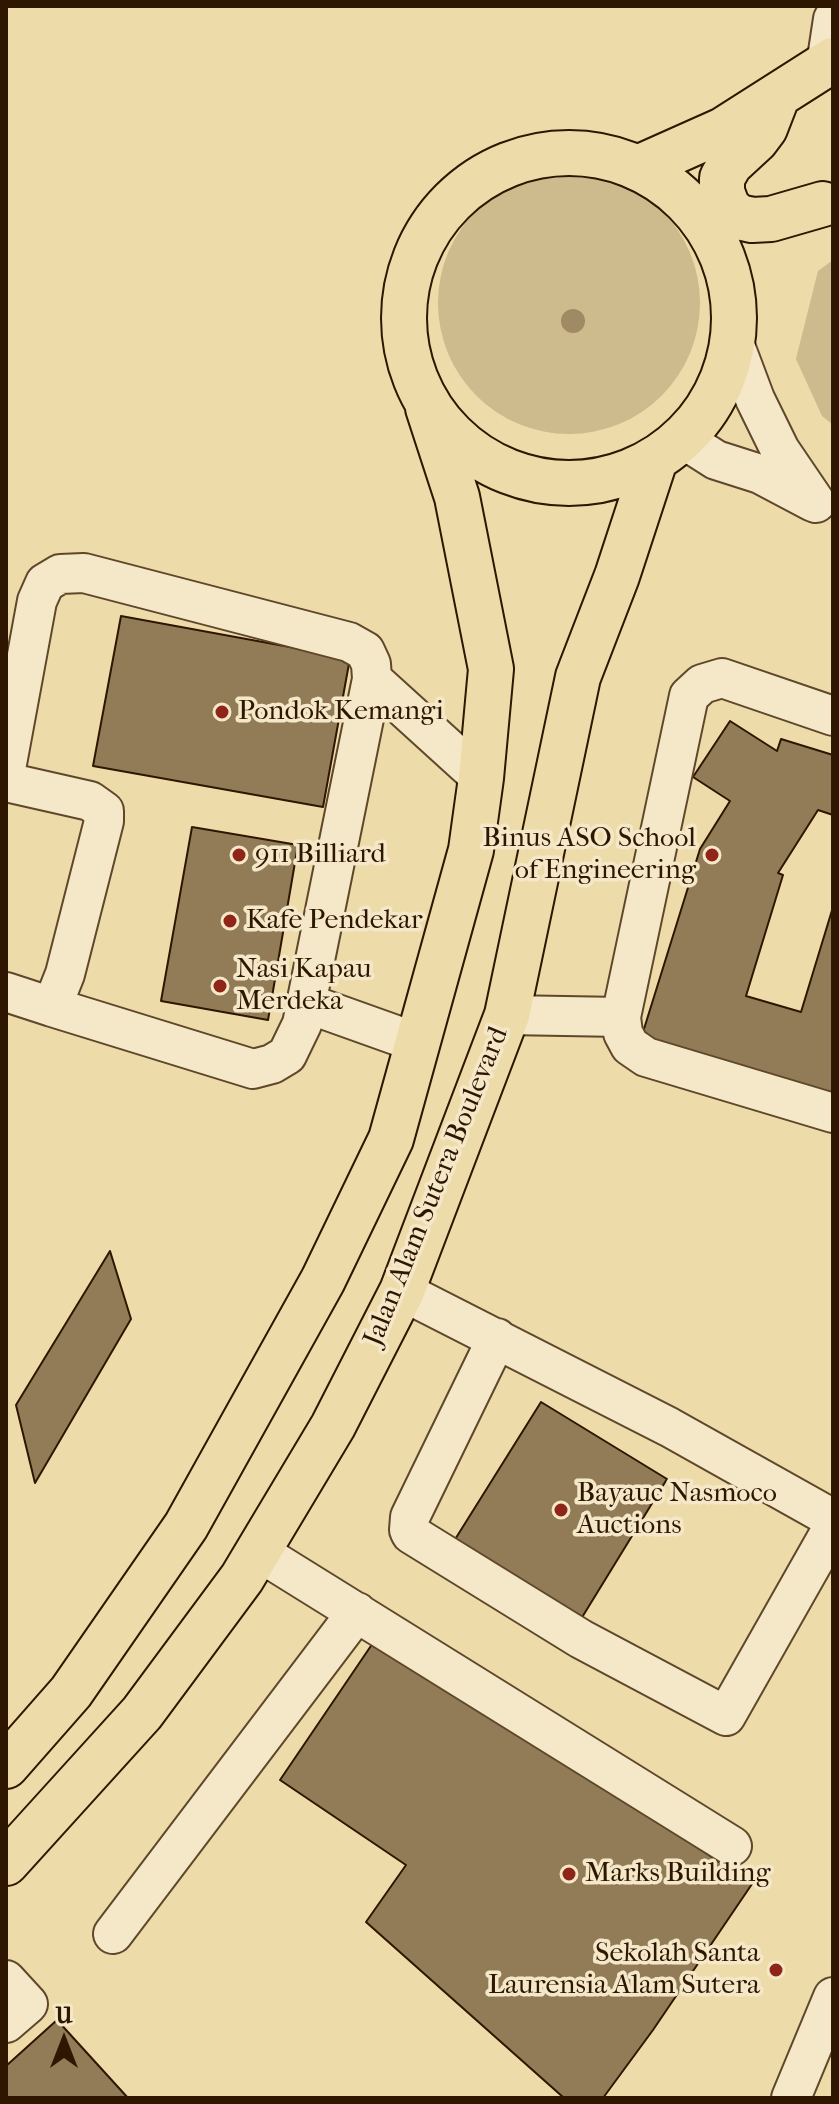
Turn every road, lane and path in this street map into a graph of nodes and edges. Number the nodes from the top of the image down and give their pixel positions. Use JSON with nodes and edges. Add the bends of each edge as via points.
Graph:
{"nodes":[{"id":1,"x":833,"y":19,"type":"edge"},
{"id":2,"x":829,"y":62,"type":"edge"},
{"id":3,"x":777,"y":97,"type":"junction"},
{"id":4,"x":640,"y":167,"type":"junction"},
{"id":5,"x":828,"y":200,"type":"edge"},
{"id":6,"x":731,"y":275,"type":"junction"},
{"id":7,"x":734,"y":343,"type":"junction"},
{"id":8,"x":428,"y":408,"type":"junction"},
{"id":9,"x":669,"y":449,"type":"junction"},
{"id":10,"x":825,"y":510,"type":"edge"},
{"id":11,"x":372,"y":679,"type":"junction"},
{"id":12,"x":833,"y":716,"type":"edge"},
{"id":13,"x":6,"y":769,"type":"edge"},
{"id":14,"x":481,"y":778,"type":"junction"},
{"id":15,"x":6,"y":782,"type":"edge"},
{"id":16,"x":6,"y":992,"type":"edge"},
{"id":17,"x":52,"y":1007,"type":"junction"},
{"id":18,"x":304,"y":1014,"type":"junction"},
{"id":19,"x":507,"y":1015,"type":"junction"},
{"id":20,"x":621,"y":1017,"type":"junction"},
{"id":21,"x":415,"y":1054,"type":"junction"},
{"id":22,"x":833,"y":1113,"type":"edge"},
{"id":23,"x":402,"y":1291,"type":"junction"},
{"id":24,"x":497,"y":1338,"type":"junction"},
{"id":25,"x":833,"y":1519,"type":"edge"},
{"id":26,"x":833,"y":1527,"type":"edge"},
{"id":27,"x":259,"y":1552,"type":"junction"},
{"id":28,"x":357,"y":1612,"type":"junction"},
{"id":29,"x":6,"y":1766,"type":"edge"},
{"id":30,"x":732,"y":1846,"type":"dead end"},
{"id":31,"x":6,"y":1863,"type":"edge"},
{"id":32,"x":113,"y":1934,"type":"dead end"},
{"id":33,"x":6,"y":1980,"type":"edge"},
{"id":34,"x":833,"y":1997,"type":"edge"},
{"id":35,"x":6,"y":2023,"type":"edge"},
{"id":36,"x":791,"y":2098,"type":"edge"}],
"edges":[{"from":1,"to":2,"type":"street"},
{"from":2,"to":3,"type":"main road"},
{"from":3,"to":4,"type":"main road","via":[[723,130]]},
{"from":3,"to":5,"type":"main road","via":[[765,128],[722,178],[728,208],[739,217],[771,219]]},
{"from":4,"to":6,"type":"main road","via":[[697,211]]},
{"from":4,"to":8,"type":"main road","via":[[580,151],[519,158],[465,186],[424,232],[403,290],[405,351]]},
{"from":5,"to":6,"type":"main road"},
{"from":6,"to":7,"type":"main road"},
{"from":7,"to":9,"type":"main road","via":[[716,395]]},
{"from":7,"to":10,"type":"street","via":[[780,450]]},
{"from":8,"to":9,"type":"main road","via":[[462,446],[506,472],[556,484],[608,479]]},
{"from":8,"to":14,"type":"main road","via":[[457,497],[491,669]]},
{"from":9,"to":10,"type":"street","via":[[760,474]]},
{"from":9,"to":19,"type":"main road","name":"Jalan Alam Sutera Boulevard","via":[[578,677]]},
{"from":11,"to":13,"type":"street","via":[[365,651],[349,642],[84,573],[60,574],[45,583],[37,601]]},
{"from":11,"to":14,"type":"street"},
{"from":11,"to":18,"type":"street"},
{"from":12,"to":20,"type":"street","via":[[722,678],[702,684],[689,696]]},
{"from":14,"to":21,"type":"main road","via":[[471,850]]},
{"from":15,"to":17,"type":"street","via":[[90,801],[104,811],[65,974]]},
{"from":16,"to":17,"type":"street"},
{"from":17,"to":18,"type":"street","via":[[253,1069],[287,1055]]},
{"from":18,"to":21,"type":"street","via":[[344,1042]]},
{"from":19,"to":20,"type":"street"},
{"from":19,"to":23,"type":"main road","name":"Jalan Alam Sutera Boulevard"},
{"from":20,"to":22,"type":"street","via":[[630,1046],[646,1057]]},
{"from":21,"to":29,"type":"main road","via":[[391,1139],[323,1280],[186,1526],[71,1692]]},
{"from":23,"to":24,"type":"street"},
{"from":23,"to":27,"type":"main road","name":"Jalan Alam Sutera Boulevard","via":[[333,1426]]},
{"from":24,"to":25,"type":"street"},
{"from":24,"to":26,"type":"street","via":[[410,1517],[409,1530],[581,1639],[726,1716]]},
{"from":27,"to":28,"type":"street"},
{"from":27,"to":31,"type":"main road","name":"Jalan Alam Sutera Boulevard","via":[[142,1713]]},
{"from":28,"to":30,"type":"street"},
{"from":28,"to":32,"type":"street"},
{"from":33,"to":35,"type":"street","via":[[28,2004]]},
{"from":34,"to":36,"type":"street"}]}
